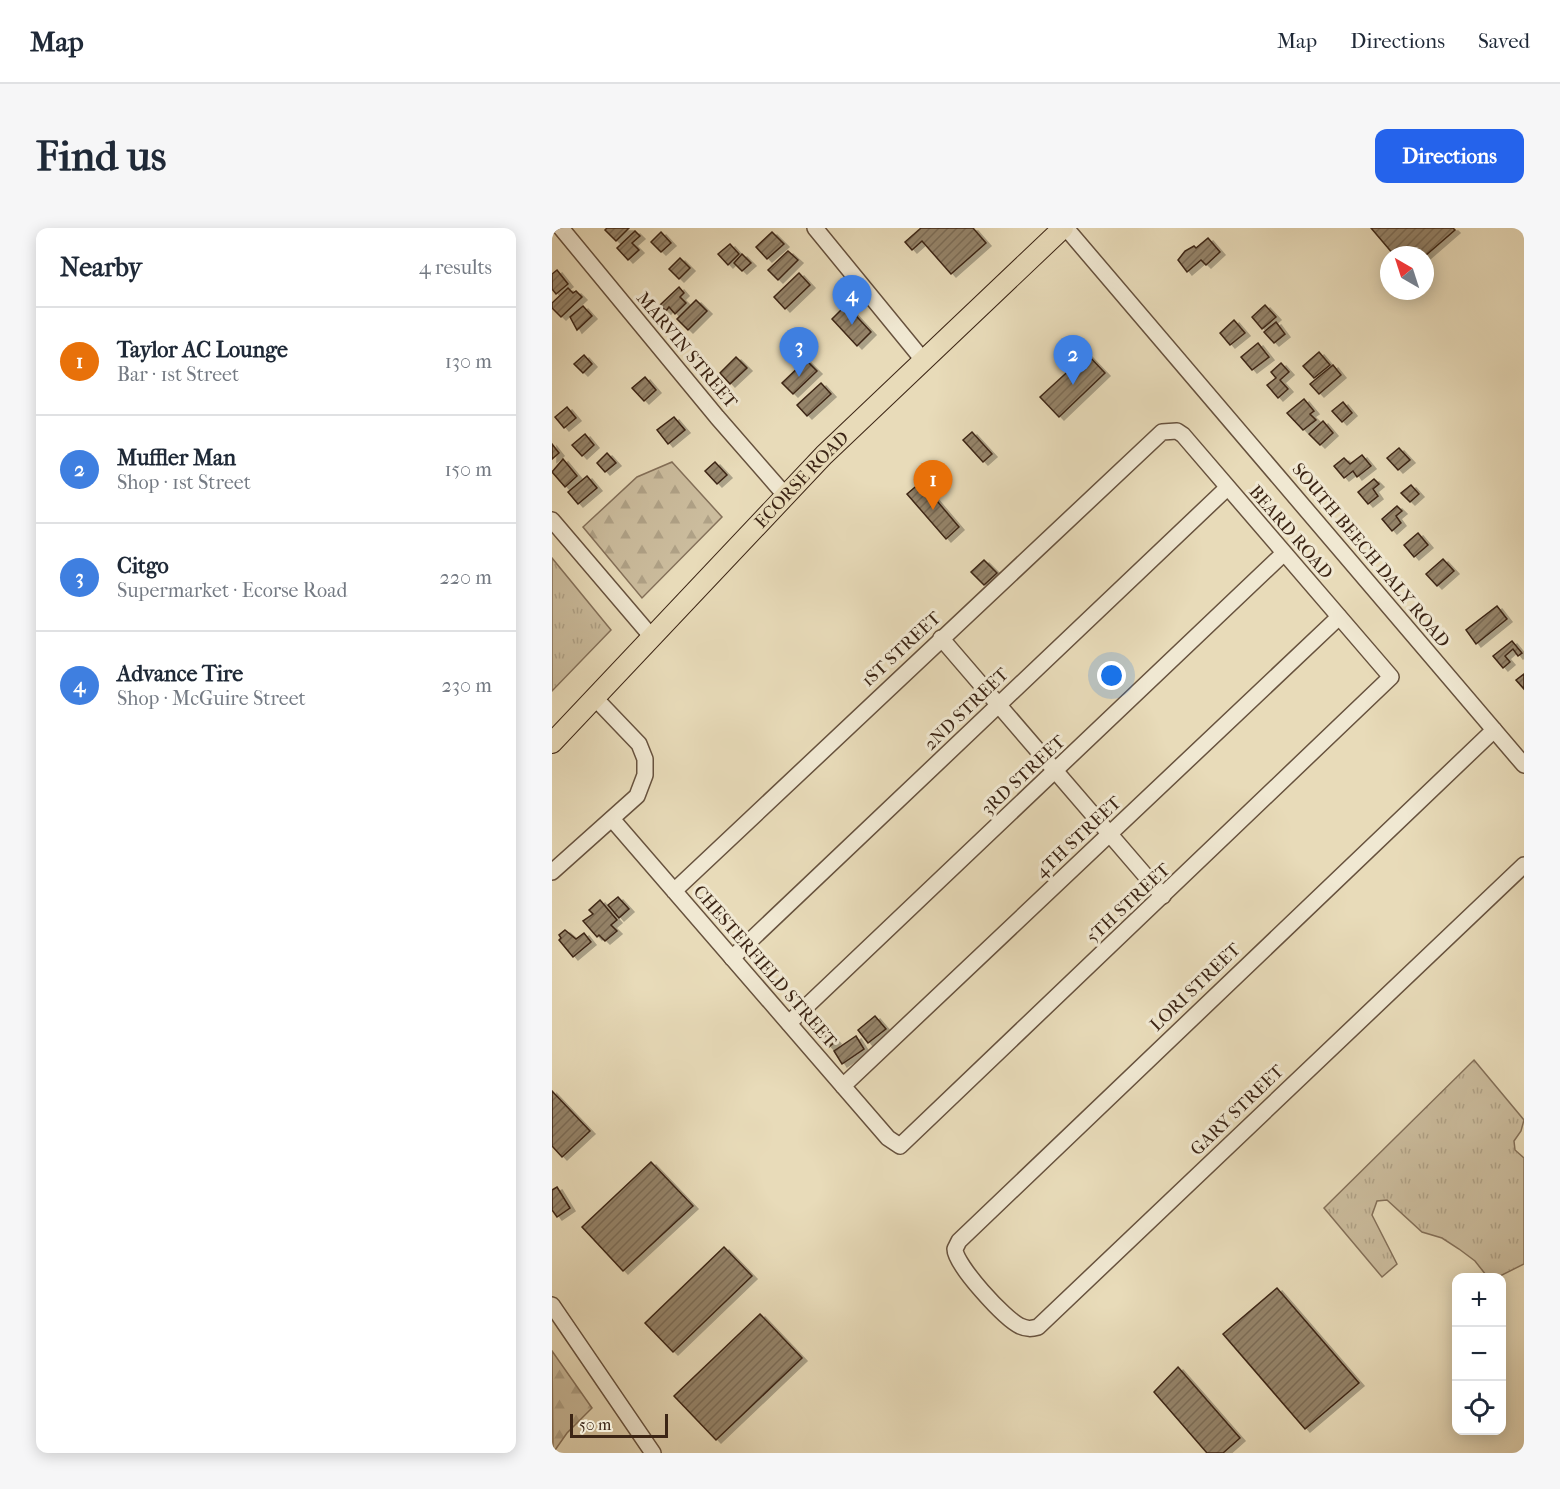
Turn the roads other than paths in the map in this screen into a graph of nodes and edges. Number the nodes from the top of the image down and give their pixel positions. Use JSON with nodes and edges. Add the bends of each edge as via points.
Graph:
{"nodes":[{"id":1,"x":561,"y":228,"type":"edge"},
{"id":2,"x":815,"y":228,"type":"edge"},
{"id":3,"x":1065,"y":228,"type":"edge"},
{"id":4,"x":923,"y":360,"type":"junction"},
{"id":5,"x":1155,"y":436,"type":"joint"},
{"id":6,"x":1227,"y":488,"type":"junction"},
{"id":7,"x":785,"y":495,"type":"junction"},
{"id":8,"x":552,"y":520,"type":"edge"},
{"id":9,"x":1283,"y":554,"type":"junction"},
{"id":10,"x":1339,"y":616,"type":"junction"},
{"id":11,"x":651,"y":636,"type":"junction"},
{"id":12,"x":941,"y":638,"type":"junction"},
{"id":13,"x":1391,"y":677,"type":"joint"},
{"id":14,"x":594,"y":697,"type":"junction"},
{"id":15,"x":999,"y":705,"type":"junction"},
{"id":16,"x":1494,"y":730,"type":"junction"},
{"id":17,"x":552,"y":743,"type":"edge"},
{"id":18,"x":1524,"y":765,"type":"edge"},
{"id":19,"x":1055,"y":771,"type":"junction"},
{"id":20,"x":612,"y":819,"type":"junction"},
{"id":21,"x":1109,"y":834,"type":"junction"},
{"id":22,"x":1524,"y":865,"type":"edge"},
{"id":23,"x":552,"y":872,"type":"edge"},
{"id":24,"x":674,"y":891,"type":"junction"},
{"id":25,"x":1163,"y":896,"type":"junction"},
{"id":26,"x":732,"y":958,"type":"junction"},
{"id":27,"x":789,"y":1023,"type":"junction"},
{"id":28,"x":843,"y":1086,"type":"junction"},
{"id":29,"x":888,"y":1138,"type":"joint"},
{"id":30,"x":975,"y":1281,"type":"joint"},
{"id":31,"x":552,"y":1305,"type":"edge"},
{"id":32,"x":653,"y":1453,"type":"edge"}],
"edges":[{"from":1,"to":7,"type":"street","name":"MARVIN STREET"},
{"from":2,"to":4,"type":"street"},
{"from":3,"to":4,"type":"main road","name":"ECORSE ROAD"},
{"from":3,"to":16,"type":"street","name":"SOUTH BEECH DALY ROAD"},
{"from":4,"to":7,"type":"main road","name":"ECORSE ROAD"},
{"from":5,"to":6,"type":"street","name":"BEARD ROAD","via":[[1170,430],[1183,435]]},
{"from":5,"to":12,"type":"street","name":"1ST STREET"},
{"from":6,"to":9,"type":"street","name":"BEARD ROAD"},
{"from":6,"to":15,"type":"street","name":"2ND STREET"},
{"from":7,"to":11,"type":"main road","name":"ECORSE ROAD"},
{"from":8,"to":11,"type":"street"},
{"from":9,"to":10,"type":"street","name":"BEARD ROAD"},
{"from":9,"to":19,"type":"street","name":"3RD STREET"},
{"from":10,"to":13,"type":"street","name":"BEARD ROAD"},
{"from":10,"to":21,"type":"street","name":"4TH STREET"},
{"from":11,"to":14,"type":"main road","name":"ECORSE ROAD"},
{"from":12,"to":15,"type":"street"},
{"from":12,"to":24,"type":"street","name":"1ST STREET"},
{"from":13,"to":25,"type":"street","name":"5TH STREET"},
{"from":14,"to":17,"type":"main road","name":"ECORSE ROAD"},
{"from":14,"to":20,"type":"street","via":[[639,744],[645,759],[645,776],[637,796]]},
{"from":15,"to":19,"type":"street"},
{"from":15,"to":26,"type":"street","name":"2ND STREET"},
{"from":16,"to":18,"type":"street","name":"SOUTH BEECH DALY ROAD"},
{"from":16,"to":30,"type":"street","name":"LORI STREET","via":[[959,1241],[955,1254]]},
{"from":19,"to":21,"type":"street"},
{"from":19,"to":27,"type":"street","name":"3RD STREET"},
{"from":20,"to":23,"type":"street"},
{"from":20,"to":24,"type":"street","name":"CHESTERFIELD STREET"},
{"from":21,"to":25,"type":"street"},
{"from":21,"to":28,"type":"street","name":"4TH STREET"},
{"from":22,"to":30,"type":"street","name":"GARY STREET","via":[[1038,1327],[1030,1329],[1015,1323]]},
{"from":24,"to":26,"type":"street","name":"CHESTERFIELD STREET"},
{"from":25,"to":29,"type":"street","name":"5TH STREET","via":[[900,1146]]},
{"from":26,"to":27,"type":"street","name":"CHESTERFIELD STREET"},
{"from":27,"to":28,"type":"street","name":"CHESTERFIELD STREET"},
{"from":28,"to":29,"type":"street","name":"CHESTERFIELD STREET"},
{"from":31,"to":32,"type":"street"}]}
